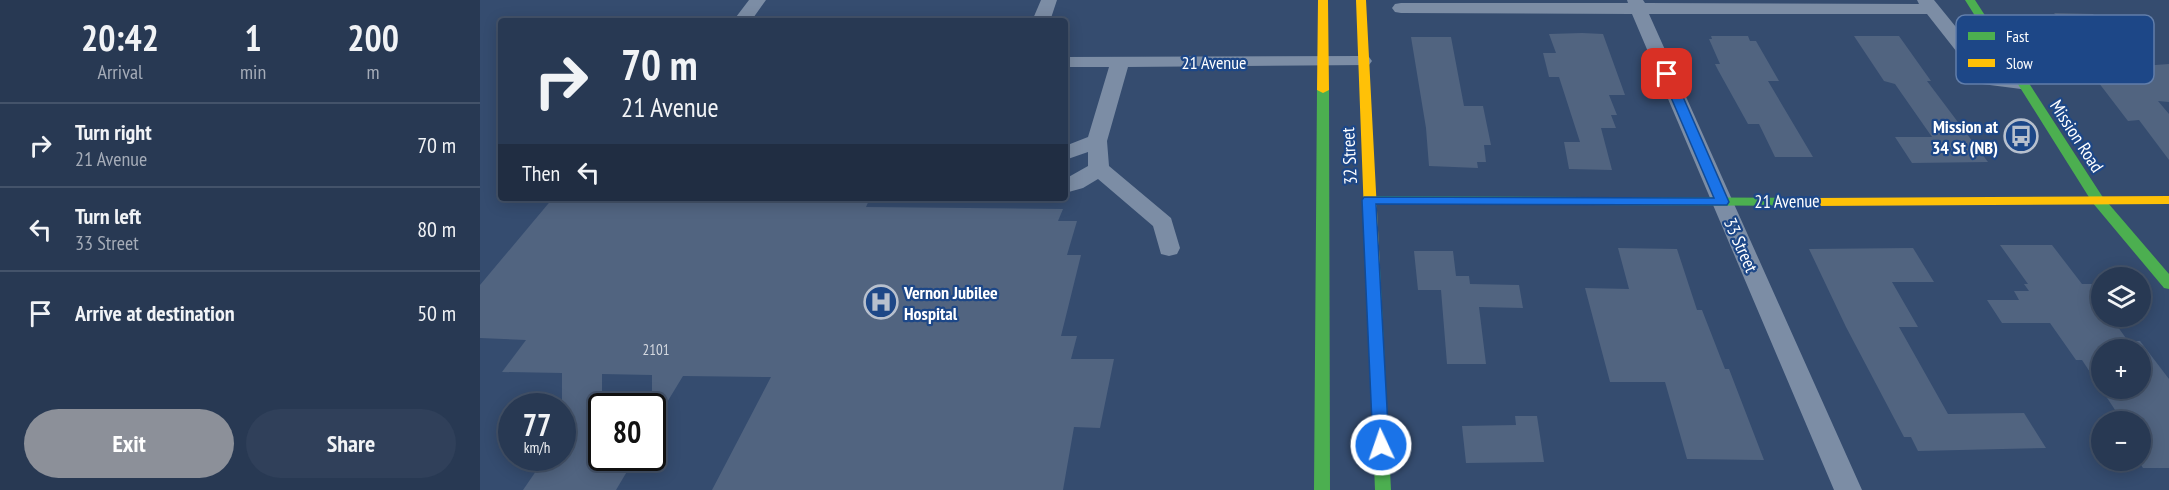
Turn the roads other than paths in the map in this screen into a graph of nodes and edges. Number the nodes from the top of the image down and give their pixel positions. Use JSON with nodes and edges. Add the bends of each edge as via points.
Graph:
{"nodes":[{"id":1,"x":758,"y":0,"type":"edge"},
{"id":2,"x":1049,"y":0,"type":"edge"},
{"id":3,"x":1323,"y":0,"type":"edge"},
{"id":4,"x":1361,"y":0,"type":"edge"},
{"id":5,"x":1970,"y":0,"type":"edge"},
{"id":6,"x":1928,"y":4,"type":"edge"},
{"id":7,"x":1637,"y":5,"type":"edge"},
{"id":8,"x":1401,"y":8,"type":"dead end"},
{"id":9,"x":1979,"y":15,"type":"edge"},
{"id":10,"x":744,"y":18,"type":"edge"},
{"id":11,"x":1042,"y":18,"type":"edge"},
{"id":12,"x":1956,"y":39,"type":"edge"},
{"id":13,"x":1323,"y":61,"type":"junction"},
{"id":14,"x":1363,"y":61,"type":"junction"},
{"id":15,"x":1068,"y":62,"type":"edge"},
{"id":16,"x":1120,"y":62,"type":"junction"},
{"id":17,"x":2022,"y":84,"type":"edge"},
{"id":18,"x":1096,"y":141,"type":"junction"},
{"id":19,"x":1068,"y":152,"type":"edge"},
{"id":20,"x":1099,"y":169,"type":"junction"},
{"id":21,"x":1068,"y":185,"type":"edge"},
{"id":22,"x":1369,"y":200,"type":"junction"},
{"id":23,"x":2097,"y":200,"type":"junction"},
{"id":24,"x":2169,"y":200,"type":"edge"},
{"id":25,"x":1722,"y":202,"type":"junction"},
{"id":26,"x":1169,"y":248,"type":"dead end"},
{"id":27,"x":2169,"y":284,"type":"edge"},
{"id":28,"x":1322,"y":490,"type":"edge"},
{"id":29,"x":1383,"y":490,"type":"edge"},
{"id":30,"x":1848,"y":490,"type":"edge"}],
"edges":[{"from":1,"to":10,"type":"street"},
{"from":2,"to":11,"type":"street"},
{"from":3,"to":13,"type":"main road","name":"32 Street"},
{"from":4,"to":14,"type":"main road","name":"32 Street"},
{"from":5,"to":9,"type":"main road","name":"Mission Road"},
{"from":6,"to":7,"type":"street"},
{"from":6,"to":12,"type":"street"},
{"from":7,"to":8,"type":"street"},
{"from":7,"to":25,"type":"street","name":"33 Street"},
{"from":13,"to":14,"type":"street","name":"21 Avenue"},
{"from":13,"to":16,"type":"street","name":"21 Avenue"},
{"from":13,"to":28,"type":"main road","name":"32 Street"},
{"from":14,"to":22,"type":"main road","name":"32 Street"},
{"from":15,"to":16,"type":"street","name":"21 Avenue"},
{"from":16,"to":18,"type":"street"},
{"from":17,"to":23,"type":"main road","name":"Mission Road"},
{"from":18,"to":19,"type":"street"},
{"from":18,"to":20,"type":"street"},
{"from":20,"to":21,"type":"street"},
{"from":20,"to":26,"type":"street","via":[[1163,223]]},
{"from":22,"to":25,"type":"main road","name":"21 Avenue"},
{"from":22,"to":29,"type":"main road","name":"32 Street"},
{"from":23,"to":24,"type":"main road","name":"21 Avenue"},
{"from":23,"to":25,"type":"main road","name":"21 Avenue"},
{"from":23,"to":27,"type":"main road","name":"Mission Road"},
{"from":25,"to":30,"type":"street","name":"33 Street"}]}
